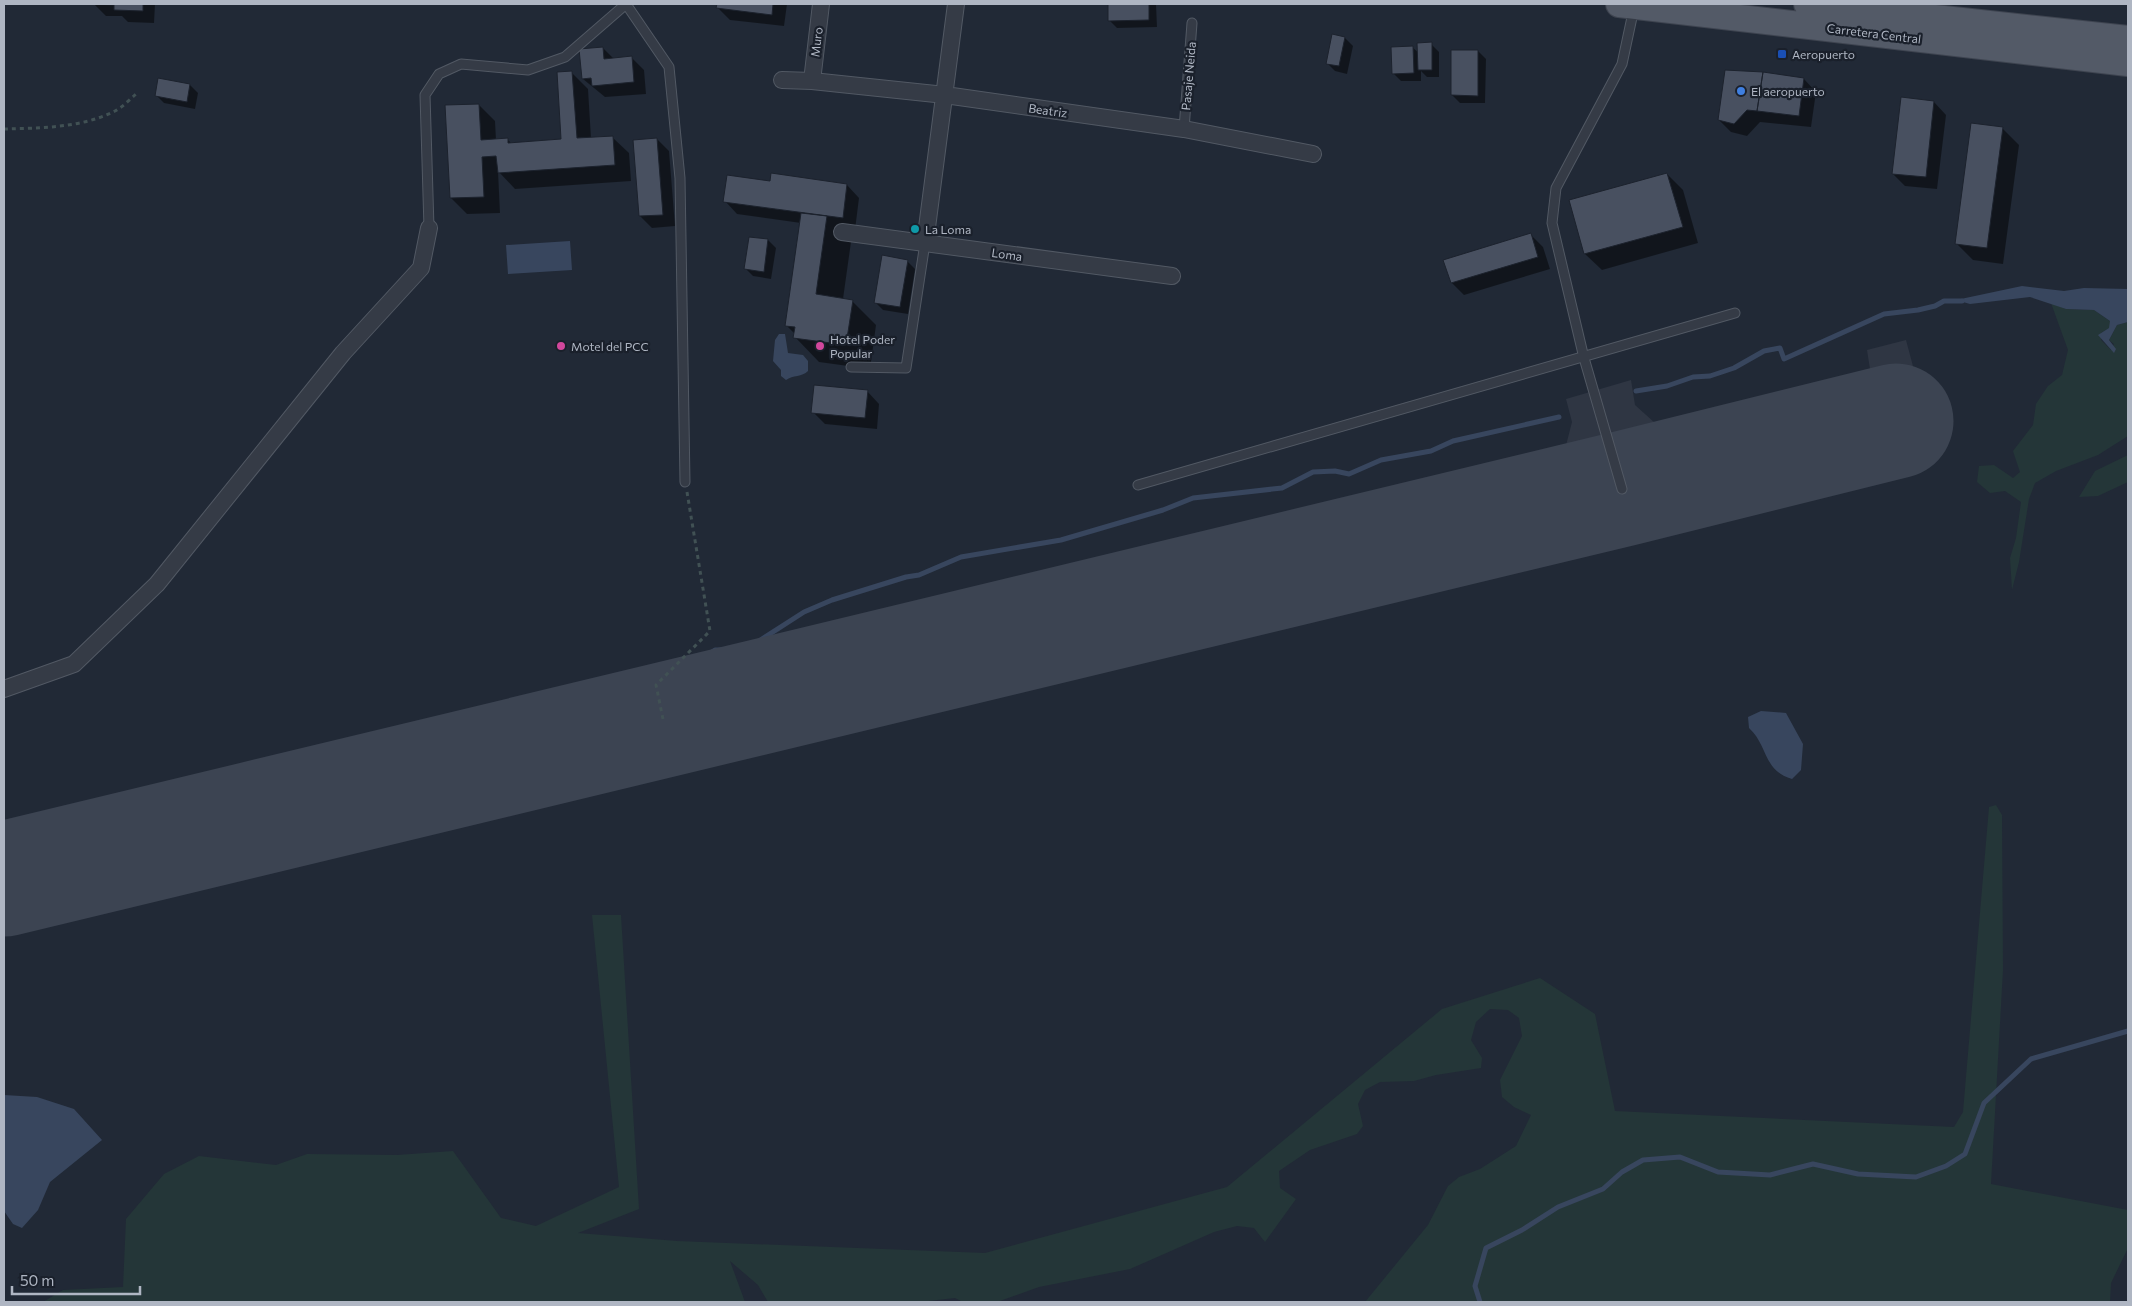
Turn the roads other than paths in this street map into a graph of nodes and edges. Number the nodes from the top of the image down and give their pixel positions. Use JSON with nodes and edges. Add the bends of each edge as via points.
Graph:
{"nodes":[{"id":1,"x":626,"y":4,"type":"edge"},
{"id":2,"x":821,"y":4,"type":"edge"},
{"id":3,"x":956,"y":4,"type":"edge"},
{"id":4,"x":1630,"y":4,"type":"edge"},
{"id":5,"x":1822,"y":10,"type":"edge"},
{"id":6,"x":1192,"y":23,"type":"dead end"},
{"id":7,"x":2128,"y":39,"type":"edge"},
{"id":8,"x":2128,"y":63,"type":"edge"},
{"id":9,"x":782,"y":80,"type":"dead end"},
{"id":10,"x":812,"y":81,"type":"junction"},
{"id":11,"x":945,"y":95,"type":"junction"},
{"id":12,"x":1184,"y":130,"type":"junction"},
{"id":13,"x":1313,"y":154,"type":"dead end"},
{"id":14,"x":429,"y":228,"type":"joint"},
{"id":15,"x":842,"y":232,"type":"dead end"},
{"id":16,"x":925,"y":243,"type":"junction"},
{"id":17,"x":1172,"y":276,"type":"dead end"},
{"id":18,"x":1735,"y":313,"type":"dead end"},
{"id":19,"x":1584,"y":358,"type":"junction"},
{"id":20,"x":851,"y":367,"type":"dead end"},
{"id":21,"x":685,"y":482,"type":"road end"},
{"id":22,"x":1138,"y":485,"type":"dead end"},
{"id":23,"x":1622,"y":489,"type":"dead end"},
{"id":24,"x":4,"y":689,"type":"edge"}],
"edges":[{"from":1,"to":14,"type":"lane","via":[[565,57],[528,70],[461,64],[439,74],[425,96]]},
{"from":1,"to":21,"type":"lane","via":[[669,67],[680,178]]},
{"from":2,"to":10,"type":"street","name":"Muro"},
{"from":3,"to":11,"type":"street"},
{"from":4,"to":5,"type":"main road","name":"Carretera Central"},
{"from":4,"to":19,"type":"lane","via":[[1622,64],[1556,188],[1552,223]]},
{"from":5,"to":7,"type":"main road","name":"Carretera Central"},
{"from":5,"to":8,"type":"main road","name":"Carretera Central"},
{"from":6,"to":12,"type":"lane","name":"Pasaje Neida"},
{"from":9,"to":10,"type":"street","name":"Beatriz"},
{"from":10,"to":11,"type":"street","name":"Beatriz"},
{"from":11,"to":12,"type":"street","name":"Beatriz"},
{"from":11,"to":16,"type":"street"},
{"from":12,"to":13,"type":"street","name":"Beatriz"},
{"from":14,"to":24,"type":"street","via":[[421,268],[343,353],[157,584],[74,664]]},
{"from":15,"to":16,"type":"street","name":"Loma"},
{"from":16,"to":17,"type":"street","name":"Loma"},
{"from":16,"to":20,"type":"lane","via":[[906,368]]},
{"from":18,"to":19,"type":"lane"},
{"from":19,"to":22,"type":"lane"},
{"from":19,"to":23,"type":"lane"}]}
